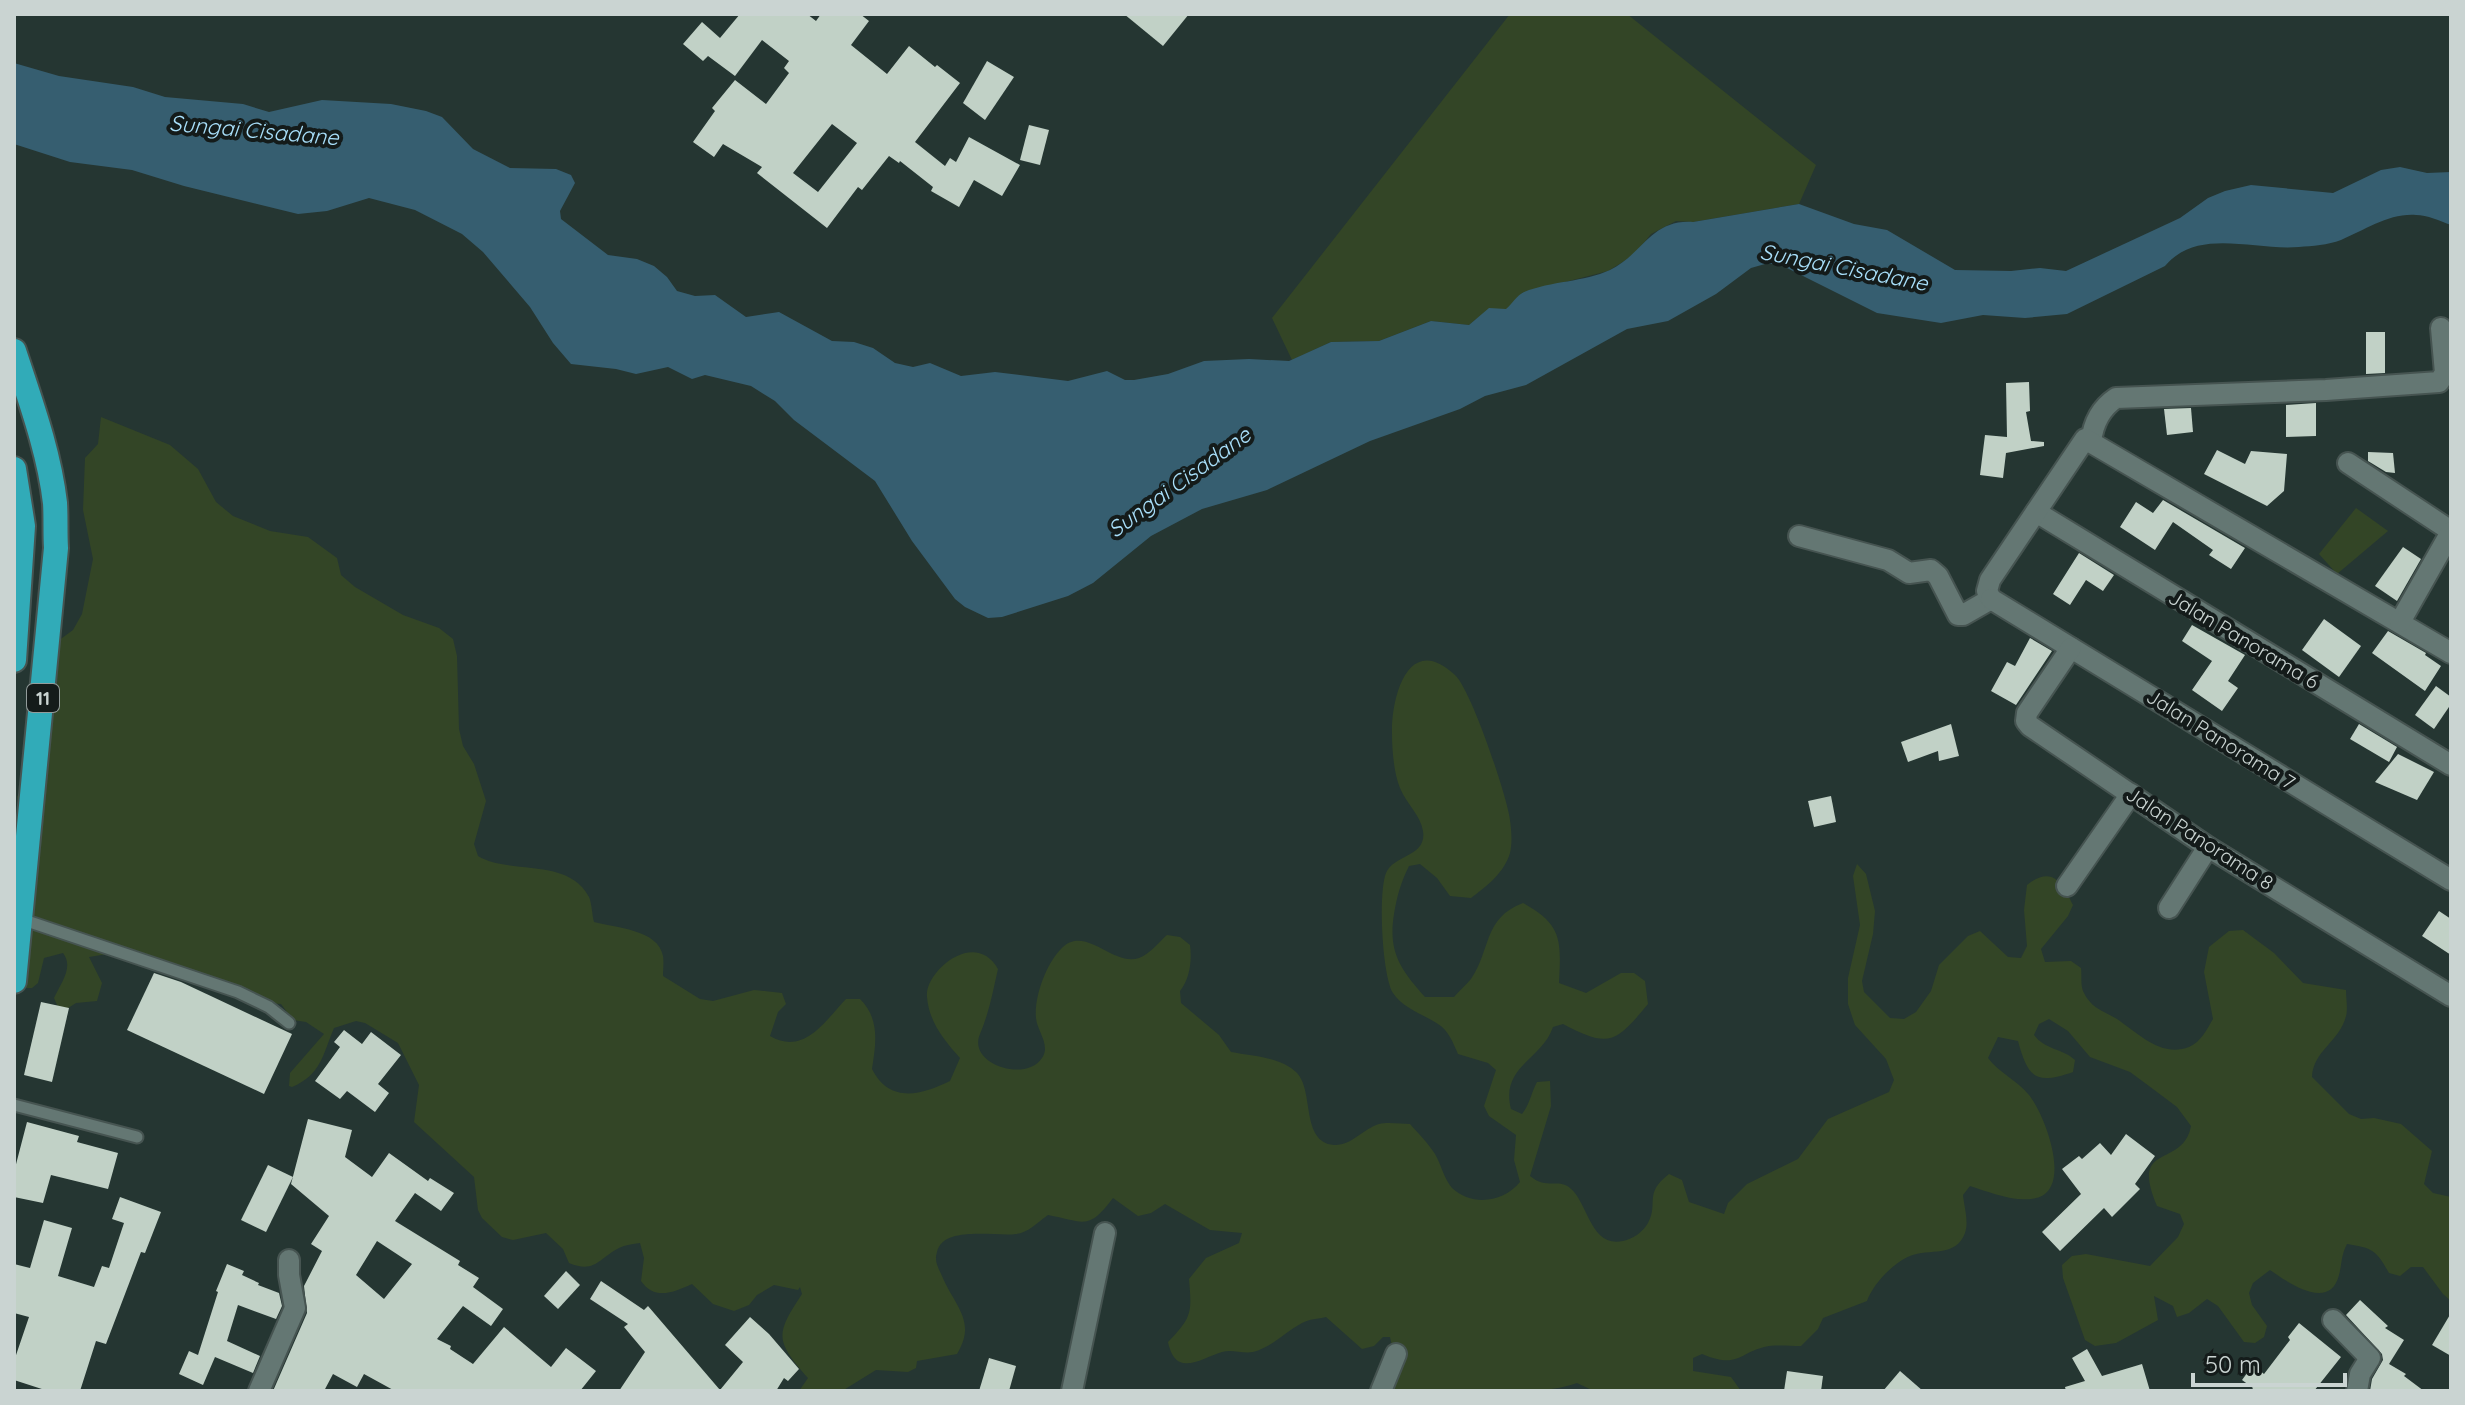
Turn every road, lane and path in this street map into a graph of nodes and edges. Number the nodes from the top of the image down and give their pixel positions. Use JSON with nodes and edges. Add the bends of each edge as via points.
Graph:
{"nodes":[{"id":1,"x":2441,"y":328,"type":"dead end"},
{"id":2,"x":14,"y":351,"type":"edge"},
{"id":3,"x":2091,"y":442,"type":"junction"},
{"id":4,"x":2348,"y":463,"type":"dead end"},
{"id":5,"x":14,"y":469,"type":"edge"},
{"id":6,"x":2036,"y":512,"type":"junction"},
{"id":7,"x":2451,"y":532,"type":"edge"},
{"id":8,"x":1799,"y":536,"type":"dead end"},
{"id":9,"x":1991,"y":599,"type":"junction"},
{"id":10,"x":2400,"y":622,"type":"junction"},
{"id":11,"x":2071,"y":648,"type":"junction"},
{"id":12,"x":2451,"y":653,"type":"edge"},
{"id":13,"x":14,"y":660,"type":"edge"},
{"id":14,"x":2451,"y":765,"type":"edge"},
{"id":15,"x":2131,"y":794,"type":"junction"},
{"id":16,"x":2208,"y":847,"type":"junction"},
{"id":17,"x":2451,"y":880,"type":"edge"},
{"id":18,"x":2067,"y":886,"type":"dead end"},
{"id":19,"x":2169,"y":908,"type":"dead end"},
{"id":20,"x":21,"y":919,"type":"junction"},
{"id":21,"x":14,"y":981,"type":"edge"},
{"id":22,"x":2451,"y":996,"type":"edge"},
{"id":23,"x":289,"y":1023,"type":"dead end"},
{"id":24,"x":14,"y":1105,"type":"edge"},
{"id":25,"x":137,"y":1137,"type":"dead end"},
{"id":26,"x":1105,"y":1233,"type":"dead end"},
{"id":27,"x":289,"y":1260,"type":"dead end"},
{"id":28,"x":2333,"y":1320,"type":"dead end"},
{"id":29,"x":1396,"y":1354,"type":"dead end"},
{"id":30,"x":259,"y":1391,"type":"edge"},
{"id":31,"x":1072,"y":1391,"type":"edge"},
{"id":32,"x":1381,"y":1391,"type":"edge"},
{"id":33,"x":2357,"y":1391,"type":"edge"}],
"edges":[{"from":1,"to":3,"type":"street","via":[[2445,373],[2439,382],[2116,398],[2099,415]]},
{"from":2,"to":20,"type":"highway","number":"11","via":[[36,417],[55,503],[56,548]]},
{"from":3,"to":6,"type":"street","via":[[2082,441]]},
{"from":3,"to":10,"type":"street"},
{"from":4,"to":7,"type":"street"},
{"from":5,"to":13,"type":"highway","number":"11","via":[[23,526]]},
{"from":6,"to":9,"type":"street","via":[[1990,580]]},
{"from":6,"to":14,"type":"street","name":"Jalan Panorama 6"},
{"from":7,"to":10,"type":"street"},
{"from":8,"to":9,"type":"street","via":[[1888,560],[1909,573],[1931,570],[1958,615]]},
{"from":9,"to":11,"type":"street","name":"Jalan Panorama 7"},
{"from":10,"to":12,"type":"street"},
{"from":11,"to":15,"type":"street","name":"Jalan Panorama 8","via":[[2026,721]]},
{"from":11,"to":17,"type":"street","name":"Jalan Panorama 7"},
{"from":15,"to":16,"type":"street","name":"Jalan Panorama 8"},
{"from":15,"to":18,"type":"street"},
{"from":16,"to":19,"type":"street"},
{"from":16,"to":22,"type":"street","name":"Jalan Panorama 8"},
{"from":20,"to":21,"type":"highway","number":"11"},
{"from":20,"to":23,"type":"lane","via":[[238,992]]},
{"from":24,"to":25,"type":"lane"},
{"from":26,"to":31,"type":"street"},
{"from":27,"to":30,"type":"street","via":[[295,1308]]},
{"from":28,"to":33,"type":"street","via":[[2370,1358]]},
{"from":29,"to":32,"type":"street"}]}
